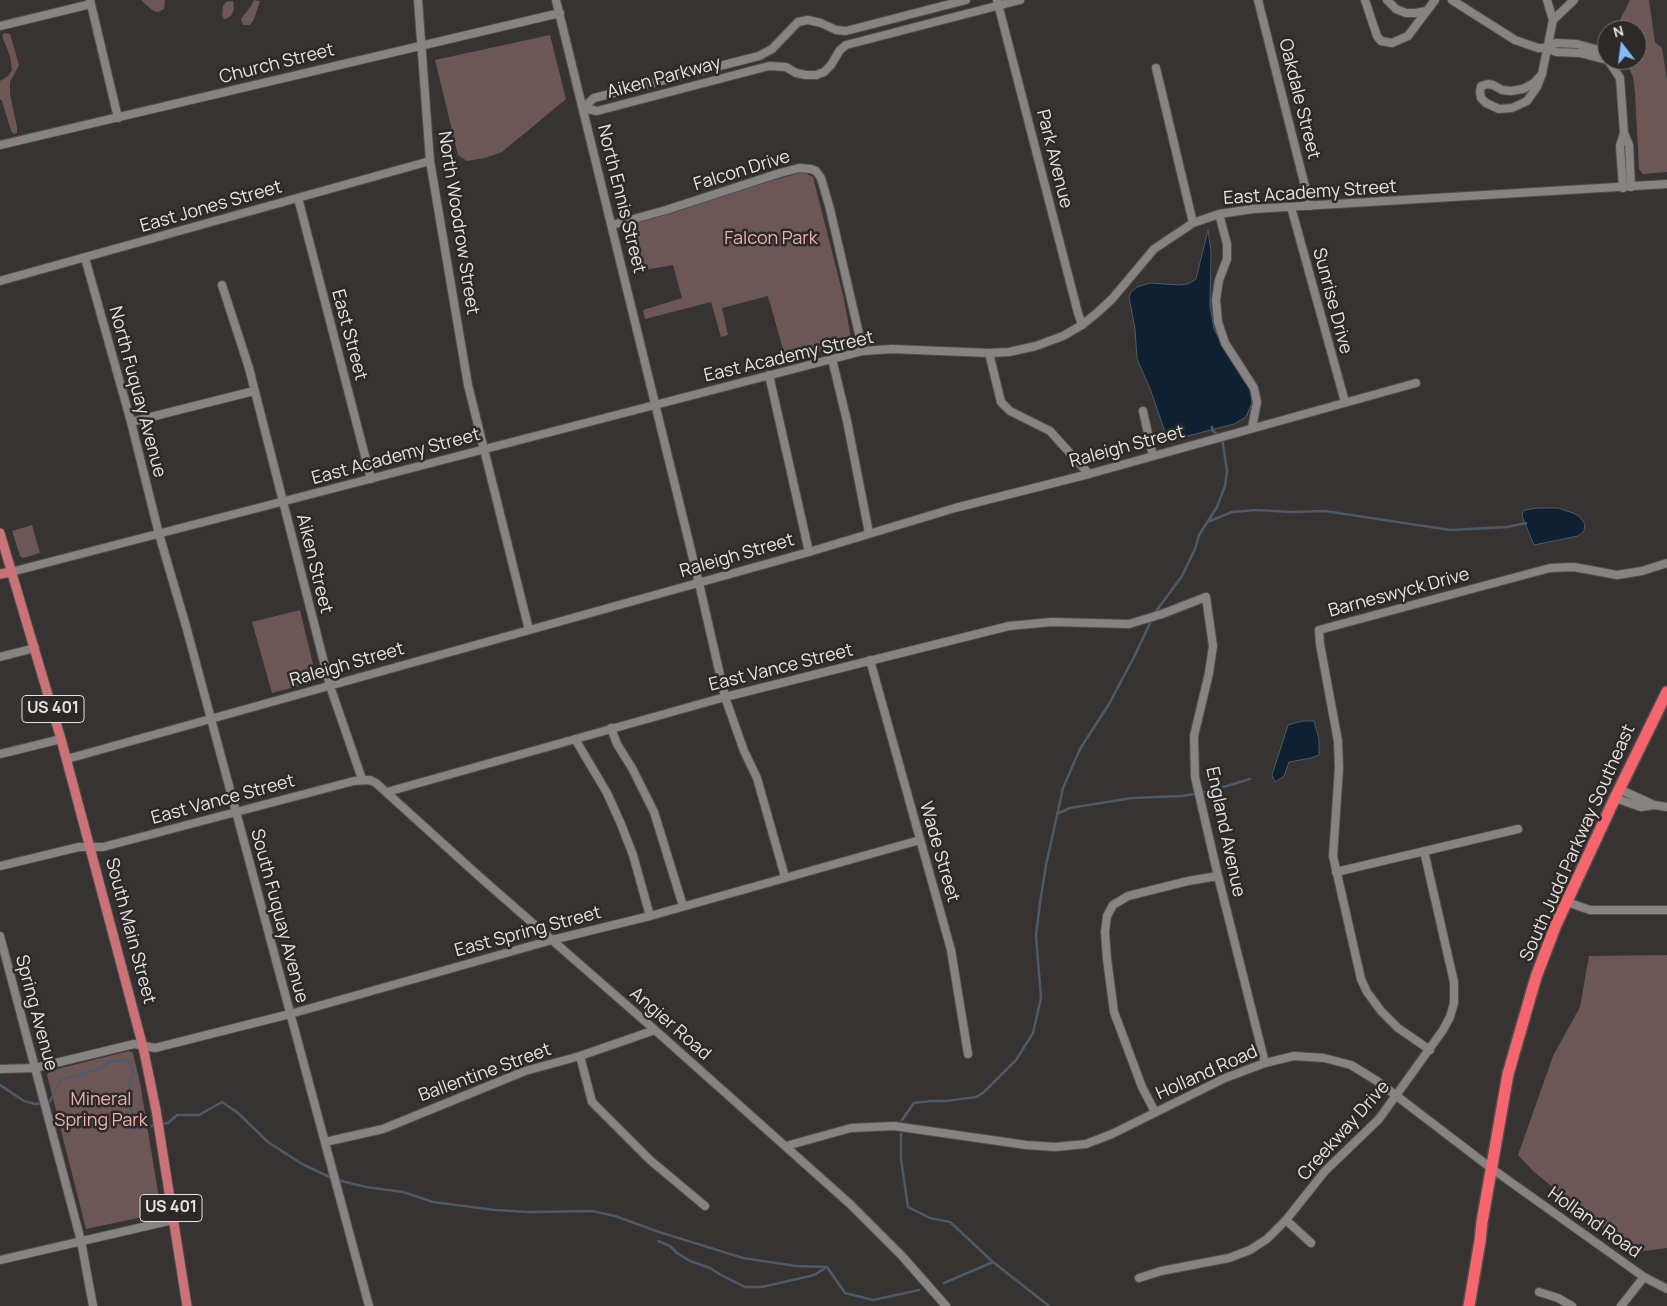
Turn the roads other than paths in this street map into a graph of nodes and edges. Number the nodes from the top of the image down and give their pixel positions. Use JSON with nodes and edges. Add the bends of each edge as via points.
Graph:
{"nodes":[{"id":1,"x":418,"y":0,"type":"edge"},
{"id":2,"x":556,"y":0,"type":"edge"},
{"id":3,"x":966,"y":0,"type":"edge"},
{"id":4,"x":1020,"y":0,"type":"edge"},
{"id":5,"x":1258,"y":0,"type":"edge"},
{"id":6,"x":1387,"y":0,"type":"edge"},
{"id":7,"x":1435,"y":0,"type":"edge"},
{"id":8,"x":1452,"y":0,"type":"edge"},
{"id":9,"x":1547,"y":0,"type":"edge"},
{"id":10,"x":1574,"y":0,"type":"edge"},
{"id":11,"x":1368,"y":1,"type":"edge"},
{"id":12,"x":91,"y":2,"type":"edge"},
{"id":13,"x":998,"y":3,"type":"edge"},
{"id":14,"x":1426,"y":11,"type":"junction"},
{"id":15,"x":560,"y":13,"type":"junction"},
{"id":16,"x":1553,"y":20,"type":"junction"},
{"id":17,"x":0,"y":26,"type":"edge"},
{"id":18,"x":846,"y":31,"type":"junction"},
{"id":19,"x":849,"y":44,"type":"junction"},
{"id":20,"x":422,"y":45,"type":"junction"},
{"id":21,"x":1547,"y":48,"type":"junction"},
{"id":22,"x":764,"y":54,"type":"junction"},
{"id":23,"x":1597,"y":57,"type":"edge"},
{"id":24,"x":768,"y":66,"type":"junction"},
{"id":25,"x":1156,"y":68,"type":"dead end"},
{"id":26,"x":1615,"y":70,"type":"edge"},
{"id":27,"x":1542,"y":74,"type":"junction"},
{"id":28,"x":583,"y":108,"type":"junction"},
{"id":29,"x":118,"y":118,"type":"junction"},
{"id":30,"x":0,"y":144,"type":"edge"},
{"id":31,"x":430,"y":161,"type":"junction"},
{"id":32,"x":1667,"y":184,"type":"edge"},
{"id":33,"x":1627,"y":187,"type":"junction"},
{"id":34,"x":298,"y":198,"type":"junction"},
{"id":35,"x":1310,"y":206,"type":"junction"},
{"id":36,"x":1291,"y":207,"type":"junction"},
{"id":37,"x":1219,"y":214,"type":"junction"},
{"id":38,"x":1193,"y":223,"type":"junction"},
{"id":39,"x":612,"y":225,"type":"junction"},
{"id":40,"x":85,"y":258,"type":"junction"},
{"id":41,"x":0,"y":281,"type":"edge"},
{"id":42,"x":222,"y":285,"type":"dead end"},
{"id":43,"x":1082,"y":325,"type":"junction"},
{"id":44,"x":863,"y":351,"type":"junction"},
{"id":45,"x":989,"y":353,"type":"junction"},
{"id":46,"x":832,"y":359,"type":"junction"},
{"id":47,"x":769,"y":375,"type":"junction"},
{"id":48,"x":1416,"y":383,"type":"dead end"},
{"id":49,"x":254,"y":391,"type":"junction"},
{"id":50,"x":1345,"y":402,"type":"junction"},
{"id":51,"x":656,"y":405,"type":"junction"},
{"id":52,"x":1143,"y":411,"type":"dead end"},
{"id":53,"x":131,"y":422,"type":"junction"},
{"id":54,"x":1252,"y":428,"type":"junction"},
{"id":55,"x":483,"y":449,"type":"junction"},
{"id":56,"x":1153,"y":456,"type":"junction"},
{"id":57,"x":1089,"y":474,"type":"junction"},
{"id":58,"x":372,"y":479,"type":"junction"},
{"id":59,"x":283,"y":502,"type":"junction"},
{"id":60,"x":0,"y":533,"type":"edge"},
{"id":61,"x":869,"y":533,"type":"junction"},
{"id":62,"x":159,"y":534,"type":"junction"},
{"id":63,"x":809,"y":552,"type":"junction"},
{"id":64,"x":1667,"y":563,"type":"edge"},
{"id":65,"x":11,"y":572,"type":"junction"},
{"id":66,"x":0,"y":574,"type":"edge"},
{"id":67,"x":699,"y":583,"type":"junction"},
{"id":68,"x":1186,"y":604,"type":"joint"},
{"id":69,"x":529,"y":630,"type":"junction"},
{"id":70,"x":34,"y":648,"type":"junction"},
{"id":71,"x":0,"y":657,"type":"edge"},
{"id":72,"x":870,"y":660,"type":"junction"},
{"id":73,"x":330,"y":686,"type":"junction"},
{"id":74,"x":1667,"y":692,"type":"edge"},
{"id":75,"x":725,"y":697,"type":"junction"},
{"id":76,"x":211,"y":719,"type":"junction"},
{"id":77,"x":611,"y":728,"type":"junction"},
{"id":78,"x":61,"y":739,"type":"junction"},
{"id":79,"x":576,"y":739,"type":"junction"},
{"id":80,"x":0,"y":754,"type":"edge"},
{"id":81,"x":67,"y":759,"type":"junction"},
{"id":82,"x":362,"y":779,"type":"junction"},
{"id":83,"x":386,"y":792,"type":"junction"},
{"id":84,"x":1617,"y":793,"type":"junction"},
{"id":85,"x":1667,"y":807,"type":"edge"},
{"id":86,"x":236,"y":813,"type":"junction"},
{"id":87,"x":1518,"y":828,"type":"dead end"},
{"id":88,"x":920,"y":840,"type":"junction"},
{"id":89,"x":91,"y":847,"type":"junction"},
{"id":90,"x":1424,"y":850,"type":"junction"},
{"id":91,"x":0,"y":866,"type":"edge"},
{"id":92,"x":1336,"y":872,"type":"junction"},
{"id":93,"x":1218,"y":876,"type":"junction"},
{"id":94,"x":785,"y":877,"type":"junction"},
{"id":95,"x":1567,"y":902,"type":"junction"},
{"id":96,"x":683,"y":906,"type":"junction"},
{"id":97,"x":1667,"y":910,"type":"edge"},
{"id":98,"x":650,"y":916,"type":"junction"},
{"id":99,"x":0,"y":936,"type":"edge"},
{"id":100,"x":552,"y":940,"type":"junction"},
{"id":101,"x":290,"y":1014,"type":"junction"},
{"id":102,"x":655,"y":1030,"type":"junction"},
{"id":103,"x":143,"y":1047,"type":"junction"},
{"id":104,"x":1430,"y":1050,"type":"junction"},
{"id":105,"x":968,"y":1054,"type":"dead end"},
{"id":106,"x":580,"y":1056,"type":"junction"},
{"id":107,"x":1265,"y":1063,"type":"junction"},
{"id":108,"x":35,"y":1068,"type":"junction"},
{"id":109,"x":0,"y":1069,"type":"edge"},
{"id":110,"x":1397,"y":1095,"type":"junction"},
{"id":111,"x":1155,"y":1112,"type":"junction"},
{"id":112,"x":325,"y":1142,"type":"junction"},
{"id":113,"x":786,"y":1146,"type":"junction"},
{"id":114,"x":1491,"y":1168,"type":"junction"},
{"id":115,"x":705,"y":1206,"type":"dead end"},
{"id":116,"x":173,"y":1220,"type":"junction"},
{"id":117,"x":1286,"y":1220,"type":"junction"},
{"id":118,"x":81,"y":1241,"type":"junction"},
{"id":119,"x":1311,"y":1243,"type":"dead end"},
{"id":120,"x":0,"y":1260,"type":"edge"},
{"id":121,"x":1644,"y":1277,"type":"junction"},
{"id":122,"x":1139,"y":1278,"type":"dead end"},
{"id":123,"x":1667,"y":1289,"type":"edge"},
{"id":124,"x":1539,"y":1292,"type":"dead end"},
{"id":125,"x":93,"y":1306,"type":"edge"},
{"id":126,"x":187,"y":1306,"type":"edge"},
{"id":127,"x":369,"y":1306,"type":"edge"},
{"id":128,"x":946,"y":1306,"type":"edge"},
{"id":129,"x":1469,"y":1306,"type":"edge"},
{"id":130,"x":1572,"y":1306,"type":"edge"},
{"id":131,"x":1621,"y":1306,"type":"edge"}],
"edges":[{"from":1,"to":20,"type":"street","name":"North Woodrow Street"},
{"from":2,"to":15,"type":"street","name":"North Ennis Street"},
{"from":3,"to":18,"type":"street"},
{"from":4,"to":13,"type":"street"},
{"from":5,"to":35,"type":"street","name":"Oakdale Street"},
{"from":6,"to":14,"type":"street","via":[[1396,10],[1406,13]]},
{"from":7,"to":14,"type":"street"},
{"from":8,"to":21,"type":"street","via":[[1515,40]]},
{"from":9,"to":16,"type":"street"},
{"from":10,"to":16,"type":"street"},
{"from":11,"to":14,"type":"street","via":[[1377,36],[1386,43],[1408,36]]},
{"from":12,"to":17,"type":"street"},
{"from":12,"to":29,"type":"street"},
{"from":13,"to":19,"type":"street"},
{"from":13,"to":43,"type":"street","name":"Park Avenue"},
{"from":15,"to":20,"type":"street","name":"Church Street"},
{"from":15,"to":28,"type":"street","name":"North Ennis Street"},
{"from":16,"to":21,"type":"street"},
{"from":18,"to":19,"type":"street"},
{"from":18,"to":22,"type":"street","name":"Aiken Parkway","via":[[808,20],[798,22]]},
{"from":19,"to":24,"type":"street","name":"Aiken Parkway","via":[[840,50],[824,72],[816,75]]},
{"from":20,"to":29,"type":"street","name":"Church Street"},
{"from":20,"to":31,"type":"street","name":"North Woodrow Street"},
{"from":21,"to":23,"type":"street"},
{"from":21,"to":27,"type":"street"},
{"from":22,"to":24,"type":"street"},
{"from":22,"to":28,"type":"street","name":"Aiken Parkway","via":[[594,98]]},
{"from":24,"to":28,"type":"street","name":"Aiken Parkway","via":[[597,111]]},
{"from":25,"to":38,"type":"street"},
{"from":26,"to":33,"type":"street","via":[[1620,78],[1624,133],[1629,145]]},
{"from":27,"to":27,"type":"street","via":[[1523,89],[1511,91],[1488,84],[1482,86],[1481,98],[1499,108],[1512,108],[1527,100]]},
{"from":28,"to":39,"type":"street","name":"North Ennis Street"},
{"from":29,"to":30,"type":"street","name":"Church Street"},
{"from":31,"to":34,"type":"street","name":"East Jones Street"},
{"from":31,"to":55,"type":"street","name":"North Woodrow Street","via":[[468,385]]},
{"from":32,"to":33,"type":"street","name":"East Academy Street"},
{"from":33,"to":35,"type":"street","name":"East Academy Street"},
{"from":34,"to":40,"type":"street","name":"East Jones Street"},
{"from":34,"to":58,"type":"street","name":"East Street"},
{"from":35,"to":36,"type":"street","name":"East Academy Street"},
{"from":36,"to":37,"type":"street","name":"East Academy Street"},
{"from":36,"to":50,"type":"street","name":"Sunrise Drive"},
{"from":37,"to":38,"type":"street","name":"East Academy Street"},
{"from":37,"to":54,"type":"street","via":[[1227,244],[1227,259],[1216,300],[1218,322],[1225,344],[1254,388],[1257,402]]},
{"from":38,"to":43,"type":"street","name":"East Academy Street","via":[[1154,249],[1112,299]]},
{"from":39,"to":44,"type":"street","name":"Falcon Drive","via":[[780,173],[799,168],[816,171],[822,178]]},
{"from":39,"to":51,"type":"street","name":"North Ennis Street"},
{"from":40,"to":41,"type":"street","name":"East Jones Street"},
{"from":40,"to":53,"type":"street","name":"North Fuquay Avenue"},
{"from":42,"to":49,"type":"street","name":"Aiken Street"},
{"from":43,"to":45,"type":"street","name":"East Academy Street","via":[[1036,346]]},
{"from":44,"to":45,"type":"street","name":"East Academy Street"},
{"from":44,"to":46,"type":"street","name":"East Academy Street"},
{"from":45,"to":57,"type":"street","via":[[1001,402],[1010,411],[1050,432]]},
{"from":46,"to":47,"type":"street","name":"East Academy Street"},
{"from":46,"to":61,"type":"street"},
{"from":47,"to":51,"type":"street","name":"East Academy Street"},
{"from":47,"to":63,"type":"street"},
{"from":48,"to":50,"type":"street","name":"Raleigh Street"},
{"from":49,"to":53,"type":"street"},
{"from":49,"to":59,"type":"street","name":"Aiken Street"},
{"from":50,"to":54,"type":"street","name":"Raleigh Street"},
{"from":51,"to":55,"type":"street","name":"East Academy Street"},
{"from":51,"to":67,"type":"street","name":"North Ennis Street"},
{"from":52,"to":56,"type":"street"},
{"from":53,"to":62,"type":"street","name":"North Fuquay Avenue"},
{"from":54,"to":56,"type":"street","name":"Raleigh Street"},
{"from":55,"to":58,"type":"street","name":"East Academy Street"},
{"from":55,"to":69,"type":"street","name":"North Woodrow Street"},
{"from":56,"to":57,"type":"street","name":"Raleigh Street"},
{"from":57,"to":61,"type":"street","name":"Raleigh Street"},
{"from":58,"to":59,"type":"street","name":"East Academy Street"},
{"from":59,"to":62,"type":"street","name":"East Academy Street"},
{"from":59,"to":73,"type":"street","name":"Aiken Street"},
{"from":60,"to":65,"type":"main road","number":"US 401"},
{"from":61,"to":63,"type":"street","name":"Raleigh Street"},
{"from":62,"to":65,"type":"street","name":"East Academy Street"},
{"from":62,"to":76,"type":"street","name":"South Fuquay Avenue"},
{"from":63,"to":67,"type":"street","name":"Raleigh Street"},
{"from":64,"to":92,"type":"street","name":"Barneswyck Drive","via":[[1617,576],[1574,567],[1550,568],[1319,630],[1338,742],[1333,856]]},
{"from":65,"to":66,"type":"main road"},
{"from":65,"to":70,"type":"main road","name":"South Main Street","number":"US 401"},
{"from":67,"to":69,"type":"street","name":"Raleigh Street"},
{"from":67,"to":75,"type":"street","name":"North Ennis Street"},
{"from":68,"to":72,"type":"street","name":"East Vance Street","via":[[1129,624],[1052,622],[1009,626]]},
{"from":68,"to":93,"type":"street","name":"England Avenue","via":[[1206,596],[1211,625],[1212,655],[1194,736],[1195,777]]},
{"from":69,"to":73,"type":"street","name":"Raleigh Street"},
{"from":70,"to":71,"type":"street"},
{"from":70,"to":78,"type":"main road","name":"South Main Street","number":"US 401"},
{"from":72,"to":75,"type":"street","name":"East Vance Street"},
{"from":72,"to":88,"type":"street","name":"Wade Street"},
{"from":73,"to":76,"type":"street","name":"Raleigh Street"},
{"from":73,"to":82,"type":"street","name":"Aiken Street"},
{"from":74,"to":84,"type":"highway","name":"South Judd Parkway Southeast"},
{"from":75,"to":77,"type":"street","name":"East Vance Street"},
{"from":75,"to":94,"type":"street","name":"North Ennis Street","via":[[756,778]]},
{"from":76,"to":81,"type":"street","name":"Raleigh Street"},
{"from":76,"to":86,"type":"street","name":"South Fuquay Avenue"},
{"from":77,"to":79,"type":"street","name":"East Vance Street"},
{"from":77,"to":96,"type":"street","via":[[654,812]]},
{"from":78,"to":80,"type":"street"},
{"from":78,"to":81,"type":"main road","name":"South Main Street","number":"US 401"},
{"from":79,"to":83,"type":"street","name":"East Vance Street"},
{"from":79,"to":98,"type":"street","via":[[621,824]]},
{"from":81,"to":89,"type":"main road","name":"South Main Street","number":"US 401"},
{"from":82,"to":83,"type":"street","name":"Angier Road","via":[[376,783]]},
{"from":82,"to":86,"type":"street","name":"East Vance Street"},
{"from":83,"to":100,"type":"street","name":"Angier Road"},
{"from":84,"to":85,"type":"street","via":[[1641,807]]},
{"from":84,"to":95,"type":"highway","name":"South Judd Parkway Southeast"},
{"from":86,"to":89,"type":"street","name":"East Vance Street","via":[[103,847]]},
{"from":86,"to":101,"type":"street","name":"South Fuquay Avenue"},
{"from":87,"to":90,"type":"street"},
{"from":88,"to":94,"type":"street","name":"East Spring Street"},
{"from":88,"to":105,"type":"street","name":"Wade Street","via":[[951,950]]},
{"from":89,"to":91,"type":"street","name":"East Vance Street"},
{"from":89,"to":103,"type":"main road","name":"South Main Street","number":"US 401"},
{"from":90,"to":92,"type":"street"},
{"from":90,"to":104,"type":"street","name":"Creekway Drive","via":[[1454,982],[1450,1017]]},
{"from":92,"to":104,"type":"street","name":"Barneswyck Drive","via":[[1361,979],[1367,992],[1398,1028]]},
{"from":93,"to":107,"type":"street","name":"England Avenue"},
{"from":93,"to":111,"type":"street","via":[[1128,896],[1113,905],[1107,916],[1105,932],[1114,1012],[1142,1087]]},
{"from":94,"to":96,"type":"street","name":"East Spring Street"},
{"from":95,"to":97,"type":"street","via":[[1590,910]]},
{"from":95,"to":114,"type":"highway","name":"South Judd Parkway Southeast","via":[[1536,978],[1511,1065]]},
{"from":96,"to":98,"type":"street","name":"East Spring Street"},
{"from":98,"to":100,"type":"street","name":"East Spring Street"},
{"from":99,"to":108,"type":"street","name":"Spring Avenue"},
{"from":100,"to":101,"type":"street","name":"East Spring Street"},
{"from":100,"to":102,"type":"street","name":"Angier Road"},
{"from":101,"to":103,"type":"street","name":"East Spring Street","via":[[155,1048]]},
{"from":101,"to":112,"type":"street","name":"South Fuquay Avenue"},
{"from":102,"to":106,"type":"street","name":"Ballentine Street"},
{"from":102,"to":113,"type":"street","name":"Angier Road"},
{"from":103,"to":108,"type":"street","name":"East Spring Street","via":[[134,1044]]},
{"from":103,"to":116,"type":"main road","name":"South Main Street","number":"US 401"},
{"from":104,"to":110,"type":"street","name":"Creekway Drive"},
{"from":106,"to":112,"type":"street","name":"Ballentine Street","via":[[525,1071],[383,1129]]},
{"from":106,"to":115,"type":"street","via":[[592,1102],[650,1160]]},
{"from":107,"to":110,"type":"street","name":"Holland Road","via":[[1294,1056],[1324,1058],[1351,1065]]},
{"from":107,"to":111,"type":"street","name":"Holland Road","via":[[1225,1078]]},
{"from":108,"to":109,"type":"street","name":"East Spring Street"},
{"from":108,"to":118,"type":"street","name":"Spring Avenue"},
{"from":110,"to":114,"type":"street","name":"Holland Road"},
{"from":110,"to":117,"type":"street","name":"Creekway Drive","via":[[1379,1119],[1325,1171]]},
{"from":111,"to":113,"type":"street","name":"Holland Road","via":[[1086,1144],[1055,1147],[989,1141],[894,1126],[851,1128]]},
{"from":112,"to":127,"type":"street","name":"South Fuquay Avenue"},
{"from":113,"to":128,"type":"street","name":"Angier Road","via":[[902,1256]]},
{"from":114,"to":121,"type":"street","name":"Holland Road"},
{"from":114,"to":129,"type":"highway","name":"South Judd Parkway Southeast"},
{"from":116,"to":118,"type":"street"},
{"from":116,"to":126,"type":"main road","name":"South Main Street","number":"US 401"},
{"from":117,"to":119,"type":"street"},
{"from":117,"to":122,"type":"street","name":"Creekway Drive","via":[[1250,1250],[1229,1258]]},
{"from":118,"to":120,"type":"street"},
{"from":118,"to":125,"type":"street","name":"Spring Avenue"},
{"from":121,"to":123,"type":"street","name":"Holland Road"},
{"from":121,"to":131,"type":"street"},
{"from":124,"to":130,"type":"street"}]}
